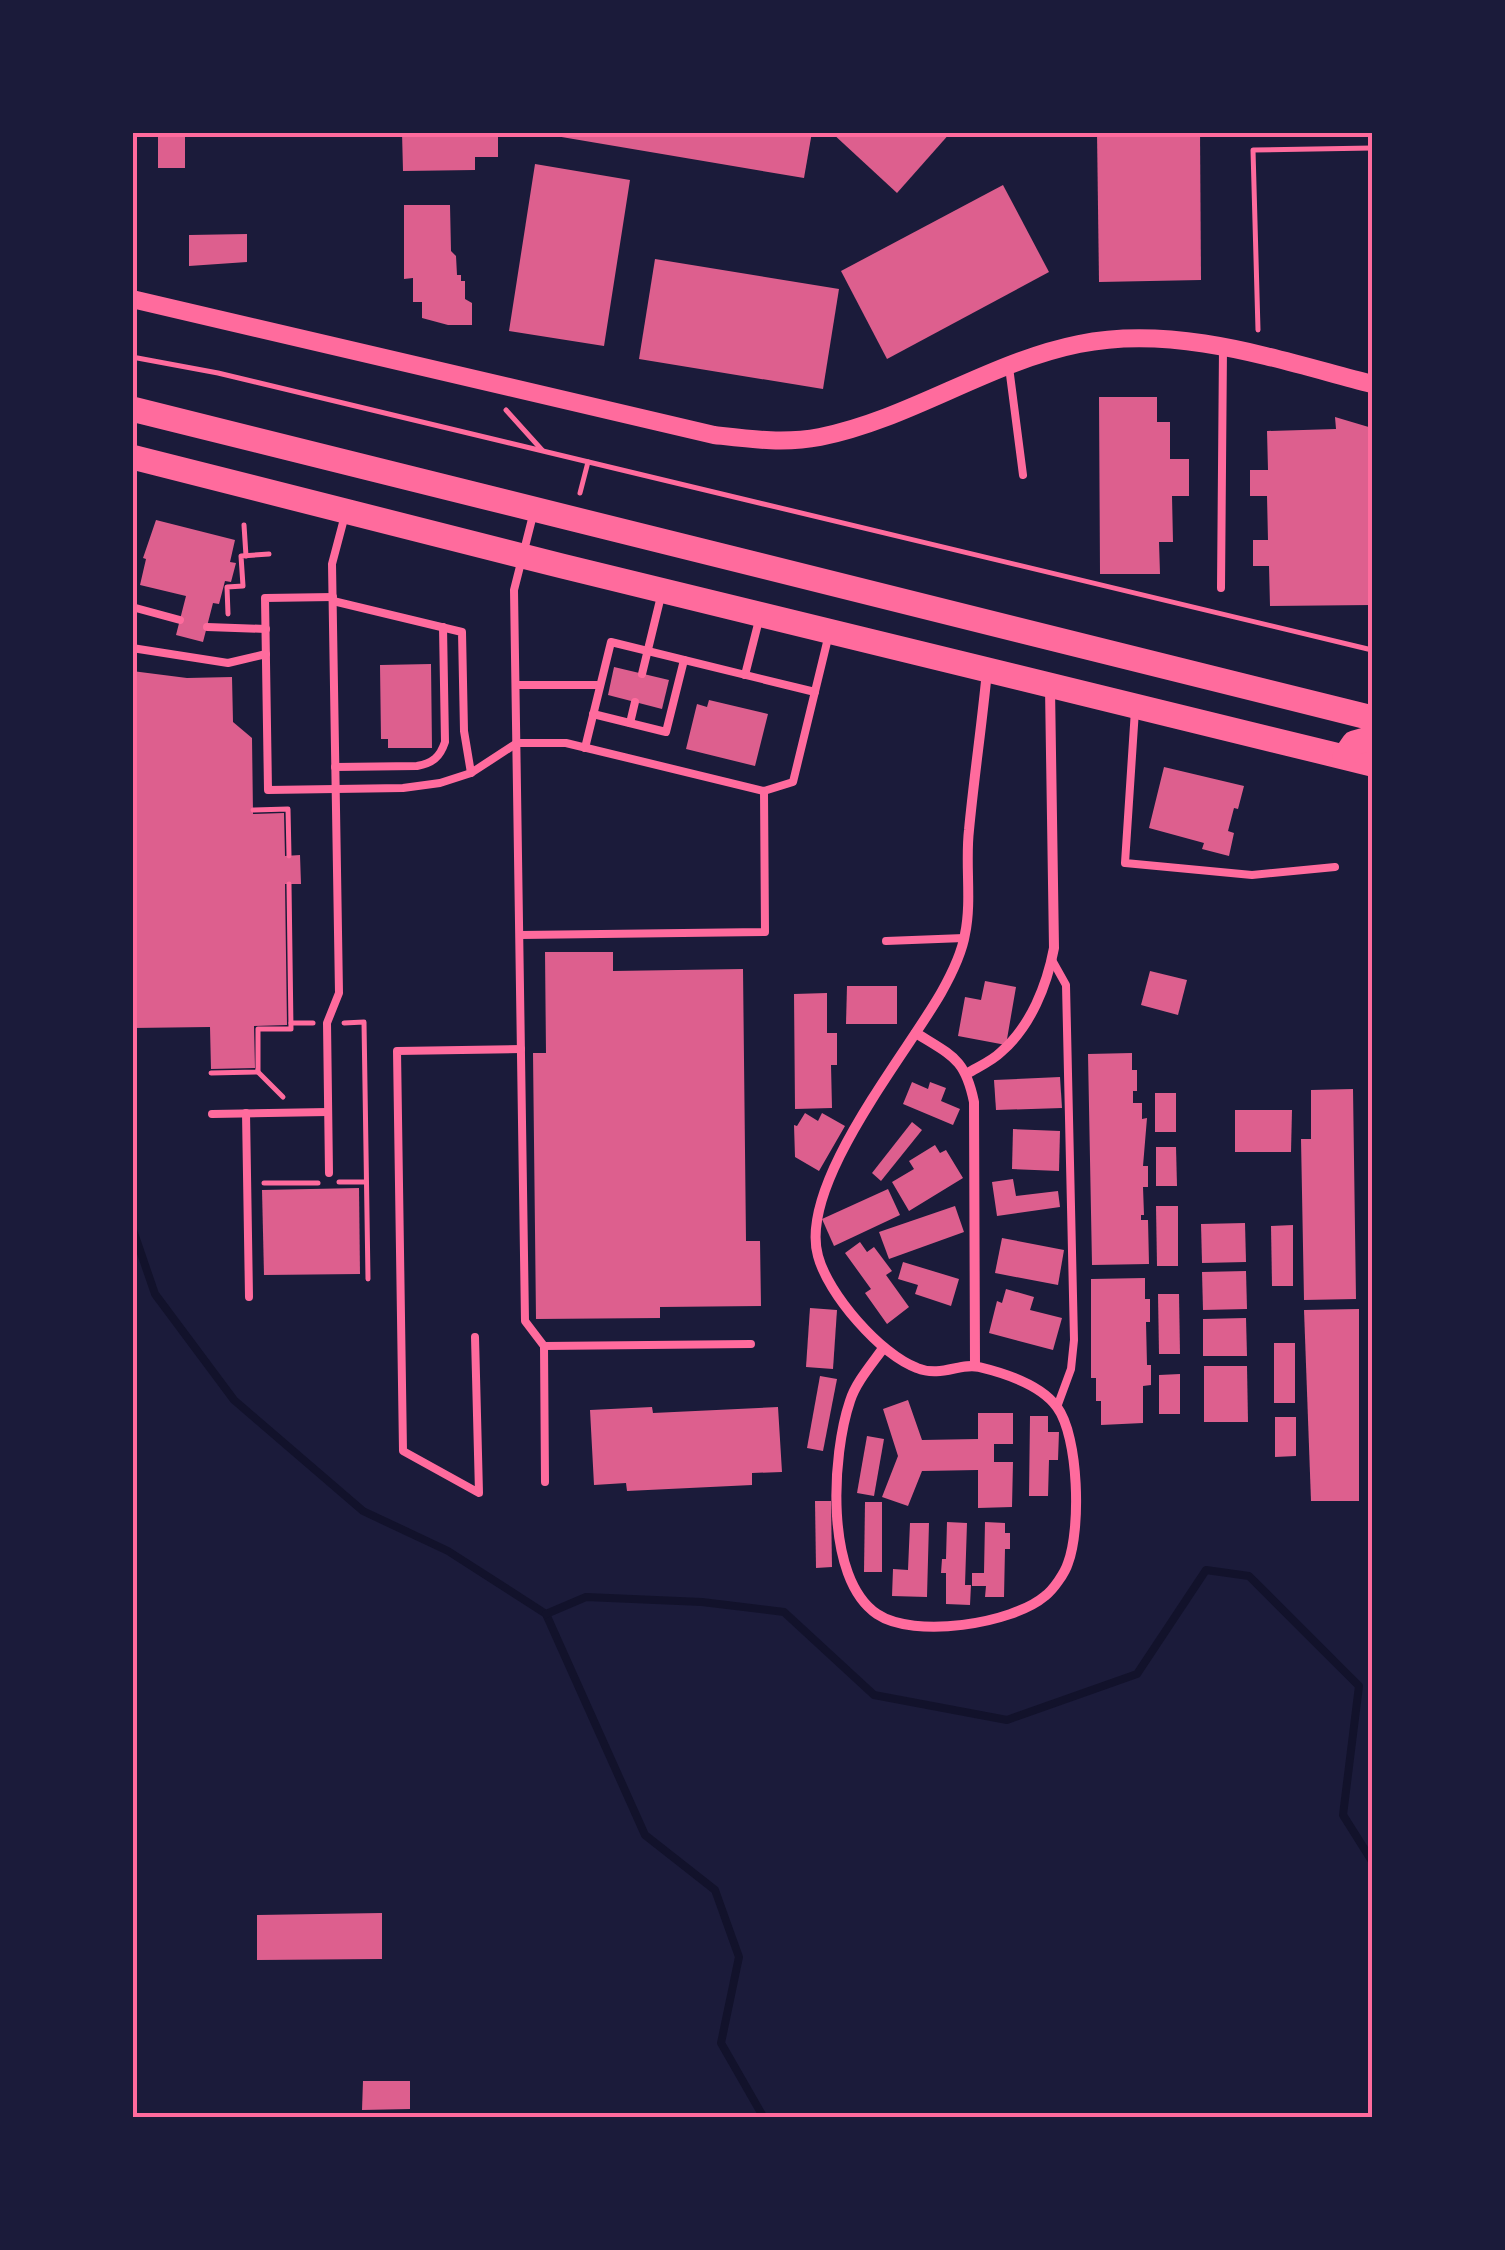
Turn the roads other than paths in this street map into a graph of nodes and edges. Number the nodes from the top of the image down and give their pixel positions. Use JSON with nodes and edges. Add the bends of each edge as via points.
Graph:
{"nodes":[{"id":1,"x":132,"y":299,"type":"edge"},
{"id":2,"x":1223,"y":348,"type":"junction"},
{"id":3,"x":1009,"y":367,"type":"junction"},
{"id":4,"x":1372,"y":384,"type":"edge"},
{"id":5,"x":132,"y":409,"type":"edge"},
{"id":6,"x":132,"y":457,"type":"edge"},
{"id":7,"x":1023,"y":476,"type":"dead end"},
{"id":8,"x":534,"y":509,"type":"junction"},
{"id":9,"x":346,"y":510,"type":"junction"},
{"id":10,"x":523,"y":556,"type":"junction"},
{"id":11,"x":1221,"y":588,"type":"dead end"},
{"id":12,"x":662,"y":590,"type":"junction"},
{"id":13,"x":333,"y":599,"type":"junction"},
{"id":14,"x":132,"y":607,"type":"edge"},
{"id":15,"x":760,"y":614,"type":"junction"},
{"id":16,"x":180,"y":620,"type":"dead end"},
{"id":17,"x":207,"y":627,"type":"dead end"},
{"id":18,"x":443,"y":627,"type":"junction"},
{"id":19,"x":266,"y":629,"type":"junction"},
{"id":20,"x":830,"y":632,"type":"junction"},
{"id":21,"x":132,"y":648,"type":"edge"},
{"id":22,"x":647,"y":651,"type":"junction"},
{"id":23,"x":266,"y":654,"type":"junction"},
{"id":24,"x":684,"y":660,"type":"junction"},
{"id":25,"x":988,"y":670,"type":"junction"},
{"id":26,"x":642,"y":674,"type":"dead end"},
{"id":27,"x":745,"y":675,"type":"junction"},
{"id":28,"x":600,"y":685,"type":"junction"},
{"id":29,"x":1050,"y":685,"type":"junction"},
{"id":30,"x":516,"y":686,"type":"junction"},
{"id":31,"x":815,"y":692,"type":"junction"},
{"id":32,"x":635,"y":702,"type":"dead end"},
{"id":33,"x":1135,"y":706,"type":"junction"},
{"id":34,"x":594,"y":714,"type":"junction"},
{"id":35,"x":1372,"y":718,"type":"edge"},
{"id":36,"x":630,"y":723,"type":"junction"},
{"id":37,"x":1372,"y":738,"type":"edge"},
{"id":38,"x":517,"y":743,"type":"junction"},
{"id":39,"x":585,"y":748,"type":"junction"},
{"id":40,"x":1345,"y":756,"type":"junction"},
{"id":41,"x":1372,"y":764,"type":"edge"},
{"id":42,"x":336,"y":767,"type":"junction"},
{"id":43,"x":471,"y":772,"type":"junction"},
{"id":44,"x":336,"y":790,"type":"junction"},
{"id":45,"x":764,"y":791,"type":"junction"},
{"id":46,"x":1335,"y":866,"type":"dead end"},
{"id":47,"x":520,"y":935,"type":"junction"},
{"id":48,"x":964,"y":938,"type":"junction"},
{"id":49,"x":886,"y":941,"type":"dead end"},
{"id":50,"x":1052,"y":960,"type":"junction"},
{"id":51,"x":916,"y":1033,"type":"junction"},
{"id":52,"x":521,"y":1049,"type":"junction"},
{"id":53,"x":968,"y":1073,"type":"junction"},
{"id":54,"x":328,"y":1112,"type":"junction"},
{"id":55,"x":246,"y":1113,"type":"junction"},
{"id":56,"x":212,"y":1114,"type":"dead end"},
{"id":57,"x":329,"y":1173,"type":"dead end"},
{"id":58,"x":250,"y":1296,"type":"dead end"},
{"id":59,"x":475,"y":1337,"type":"dead end"},
{"id":60,"x":751,"y":1344,"type":"dead end"},
{"id":61,"x":544,"y":1346,"type":"junction"},
{"id":62,"x":884,"y":1347,"type":"junction"},
{"id":63,"x":975,"y":1365,"type":"junction"},
{"id":64,"x":1057,"y":1406,"type":"junction"},
{"id":65,"x":546,"y":1482,"type":"dead end"}],
"edges":[{"from":1,"to":3,"type":"street","via":[[714,435],[770,442],[866,424]]},
{"from":2,"to":3,"type":"street","via":[[1137,338],[1079,344]]},
{"from":2,"to":4,"type":"street"},
{"from":2,"to":11,"type":"lane"},
{"from":3,"to":7,"type":"lane"},
{"from":5,"to":8,"type":"main road"},
{"from":6,"to":9,"type":"main road"},
{"from":8,"to":10,"type":"lane"},
{"from":8,"to":35,"type":"main road"},
{"from":9,"to":10,"type":"main road"},
{"from":9,"to":13,"type":"lane","via":[[332,564]]},
{"from":10,"to":12,"type":"main road"},
{"from":10,"to":30,"type":"lane","via":[[514,590]]},
{"from":12,"to":15,"type":"main road"},
{"from":12,"to":22,"type":"lane"},
{"from":13,"to":18,"type":"lane"},
{"from":13,"to":19,"type":"lane","via":[[265,598]]},
{"from":13,"to":42,"type":"lane"},
{"from":14,"to":16,"type":"lane"},
{"from":15,"to":20,"type":"main road"},
{"from":15,"to":27,"type":"lane"},
{"from":17,"to":19,"type":"lane"},
{"from":18,"to":42,"type":"lane","via":[[442,752],[417,766]]},
{"from":18,"to":43,"type":"lane","via":[[462,632]]},
{"from":19,"to":23,"type":"lane"},
{"from":20,"to":25,"type":"main road"},
{"from":20,"to":31,"type":"lane"},
{"from":21,"to":23,"type":"lane","via":[[228,663]]},
{"from":22,"to":24,"type":"lane"},
{"from":22,"to":26,"type":"lane"},
{"from":22,"to":28,"type":"lane","via":[[611,642]]},
{"from":23,"to":44,"type":"lane","via":[[268,790]]},
{"from":24,"to":27,"type":"lane"},
{"from":24,"to":36,"type":"lane","via":[[666,732]]},
{"from":25,"to":29,"type":"main road"},
{"from":25,"to":48,"type":"street","via":[[968,834]]},
{"from":27,"to":31,"type":"lane"},
{"from":28,"to":30,"type":"lane"},
{"from":28,"to":34,"type":"lane"},
{"from":29,"to":33,"type":"main road"},
{"from":29,"to":50,"type":"street"},
{"from":30,"to":38,"type":"lane"},
{"from":31,"to":45,"type":"lane","via":[[793,782]]},
{"from":32,"to":36,"type":"lane"},
{"from":33,"to":40,"type":"main road"},
{"from":33,"to":46,"type":"lane","via":[[1125,863],[1252,875]]},
{"from":34,"to":36,"type":"lane"},
{"from":34,"to":39,"type":"lane"},
{"from":37,"to":40,"type":"main road","via":[[1354,743]]},
{"from":38,"to":39,"type":"lane"},
{"from":38,"to":43,"type":"lane"},
{"from":38,"to":47,"type":"lane"},
{"from":39,"to":45,"type":"lane"},
{"from":40,"to":41,"type":"main road"},
{"from":42,"to":44,"type":"lane"},
{"from":43,"to":44,"type":"lane","via":[[403,788]]},
{"from":44,"to":54,"type":"lane","via":[[339,994],[327,1023]]},
{"from":45,"to":47,"type":"lane","via":[[765,932]]},
{"from":47,"to":52,"type":"lane"},
{"from":48,"to":49,"type":"lane"},
{"from":48,"to":51,"type":"street"},
{"from":50,"to":53,"type":"street","via":[[1024,1025],[1001,1052]]},
{"from":50,"to":64,"type":"lane","via":[[1066,985],[1074,1340]]},
{"from":51,"to":53,"type":"street"},
{"from":51,"to":62,"type":"street","via":[[838,1162],[815,1228],[832,1289]]},
{"from":52,"to":59,"type":"lane","via":[[397,1051],[403,1452],[478,1493]]},
{"from":52,"to":61,"type":"lane","via":[[525,1321]]},
{"from":53,"to":63,"type":"street","via":[[974,1102]]},
{"from":54,"to":55,"type":"lane"},
{"from":54,"to":57,"type":"lane"},
{"from":55,"to":56,"type":"lane"},
{"from":55,"to":58,"type":"lane"},
{"from":60,"to":61,"type":"lane"},
{"from":61,"to":65,"type":"lane"},
{"from":62,"to":63,"type":"street","via":[[917,1368],[945,1373]]},
{"from":62,"to":64,"type":"street","via":[[852,1396],[840,1437],[839,1546],[855,1587],[876,1613],[905,1625],[949,1627],[999,1618],[1045,1596],[1068,1565],[1075,1477]]},
{"from":63,"to":64,"type":"street","via":[[1034,1387]]}]}
